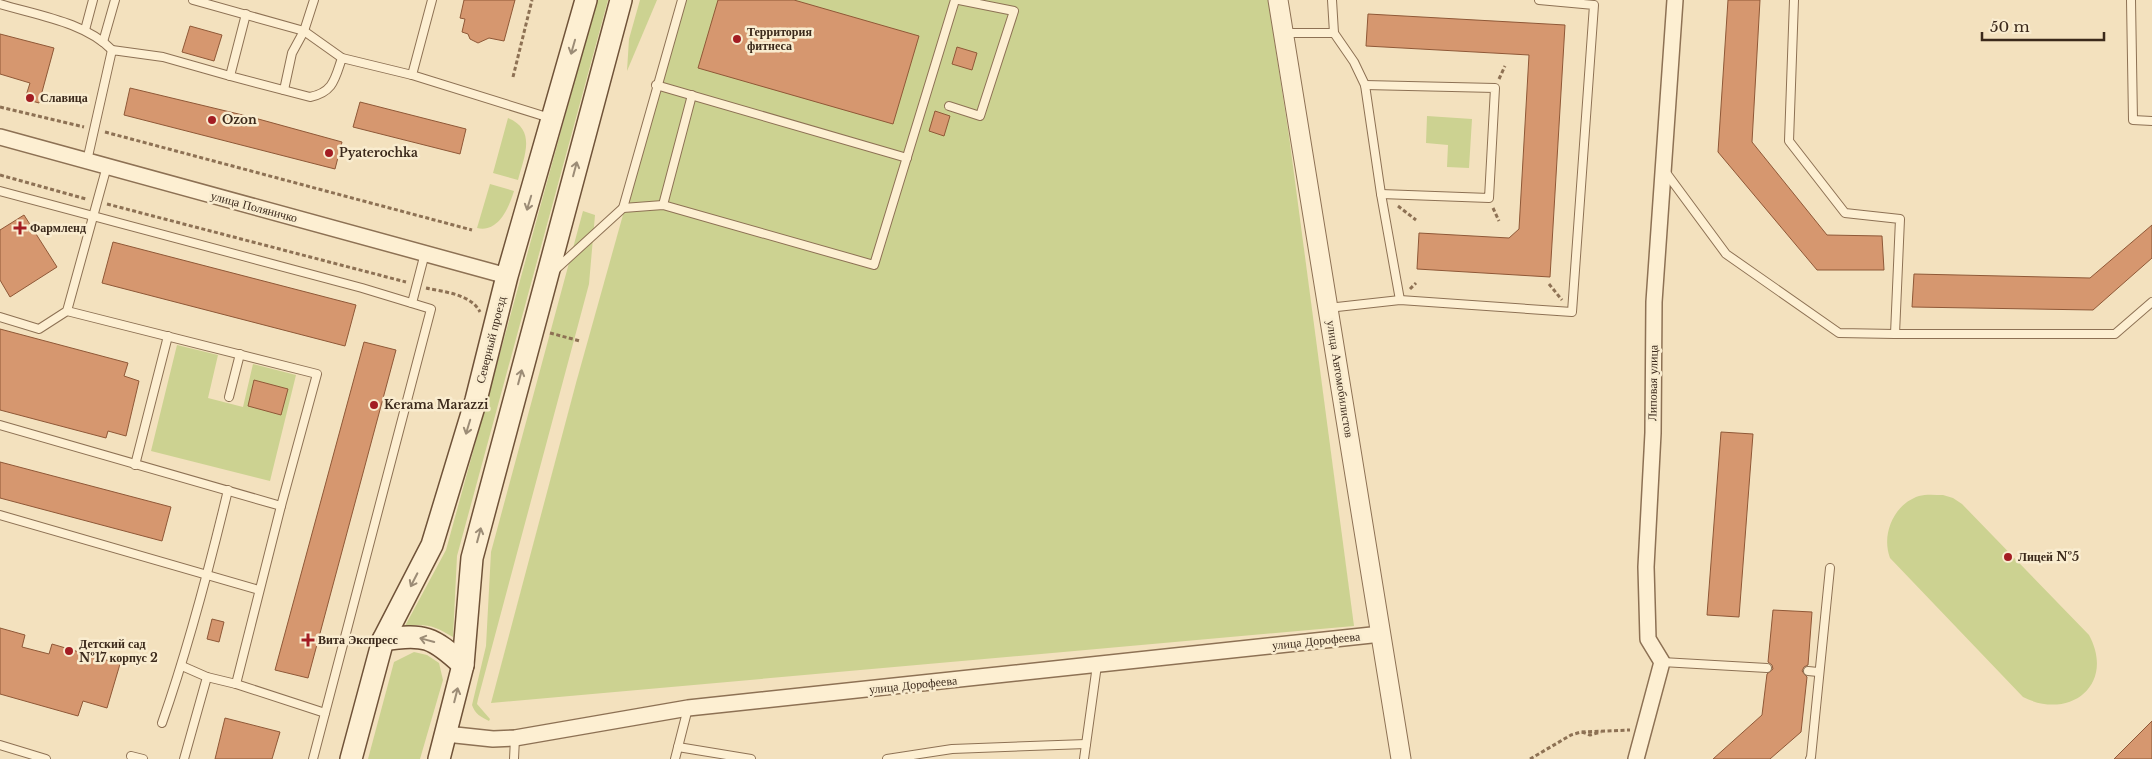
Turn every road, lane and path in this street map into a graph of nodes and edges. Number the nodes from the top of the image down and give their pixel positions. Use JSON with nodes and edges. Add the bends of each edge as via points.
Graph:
{"nodes":[{"id":1,"x":93,"y":0,"type":"edge"},
{"id":2,"x":115,"y":0,"type":"edge"},
{"id":3,"x":193,"y":0,"type":"edge"},
{"id":4,"x":314,"y":0,"type":"edge"},
{"id":5,"x":432,"y":0,"type":"edge"},
{"id":6,"x":532,"y":0,"type":"edge"},
{"id":7,"x":586,"y":0,"type":"edge"},
{"id":8,"x":621,"y":0,"type":"edge"},
{"id":9,"x":682,"y":0,"type":"edge"},
{"id":10,"x":957,"y":0,"type":"edge"},
{"id":11,"x":1278,"y":0,"type":"edge"},
{"id":12,"x":1332,"y":0,"type":"edge"},
{"id":13,"x":1539,"y":0,"type":"edge"},
{"id":14,"x":1675,"y":0,"type":"edge"},
{"id":15,"x":1794,"y":0,"type":"edge"},
{"id":16,"x":2131,"y":0,"type":"edge"},
{"id":17,"x":0,"y":4,"type":"edge"},
{"id":18,"x":246,"y":14,"type":"junction"},
{"id":19,"x":85,"y":30,"type":"junction"},
{"id":20,"x":304,"y":30,"type":"junction"},
{"id":21,"x":1283,"y":33,"type":"junction"},
{"id":22,"x":1334,"y":33,"type":"junction"},
{"id":23,"x":103,"y":42,"type":"junction"},
{"id":24,"x":112,"y":50,"type":"junction"},
{"id":25,"x":342,"y":58,"type":"junction"},
{"id":26,"x":230,"y":76,"type":"junction"},
{"id":27,"x":412,"y":76,"type":"junction"},
{"id":28,"x":513,"y":77,"type":"dead end"},
{"id":29,"x":656,"y":85,"type":"junction"},
{"id":30,"x":1365,"y":85,"type":"junction"},
{"id":31,"x":284,"y":90,"type":"junction"},
{"id":32,"x":692,"y":95,"type":"junction"},
{"id":33,"x":949,"y":106,"type":"dead end"},
{"id":34,"x":0,"y":107,"type":"edge"},
{"id":35,"x":553,"y":119,"type":"junction"},
{"id":36,"x":2152,"y":121,"type":"edge"},
{"id":37,"x":94,"y":129,"type":"junction"},
{"id":38,"x":0,"y":137,"type":"edge"},
{"id":39,"x":908,"y":158,"type":"junction"},
{"id":40,"x":86,"y":161,"type":"junction"},
{"id":41,"x":107,"y":166,"type":"junction"},
{"id":42,"x":1664,"y":170,"type":"junction"},
{"id":43,"x":0,"y":175,"type":"edge"},
{"id":44,"x":0,"y":191,"type":"edge"},
{"id":45,"x":1381,"y":194,"type":"junction"},
{"id":46,"x":97,"y":202,"type":"junction"},
{"id":47,"x":663,"y":205,"type":"junction"},
{"id":48,"x":623,"y":208,"type":"junction"},
{"id":49,"x":94,"y":215,"type":"junction"},
{"id":50,"x":472,"y":230,"type":"dead end"},
{"id":51,"x":425,"y":253,"type":"junction"},
{"id":52,"x":507,"y":276,"type":"junction"},
{"id":53,"x":546,"y":278,"type":"junction"},
{"id":54,"x":417,"y":285,"type":"junction"},
{"id":55,"x":1400,"y":300,"type":"junction"},
{"id":56,"x":2152,"y":302,"type":"edge"},
{"id":57,"x":412,"y":303,"type":"junction"},
{"id":58,"x":1328,"y":308,"type":"junction"},
{"id":59,"x":67,"y":311,"type":"junction"},
{"id":60,"x":481,"y":315,"type":"dead end"},
{"id":61,"x":0,"y":317,"type":"edge"},
{"id":62,"x":543,"y":331,"type":"dead end"},
{"id":63,"x":1895,"y":334,"type":"junction"},
{"id":64,"x":168,"y":336,"type":"junction"},
{"id":65,"x":580,"y":341,"type":"dead end"},
{"id":66,"x":240,"y":354,"type":"junction"},
{"id":67,"x":230,"y":397,"type":"dead end"},
{"id":68,"x":0,"y":425,"type":"edge"},
{"id":69,"x":136,"y":465,"type":"junction"},
{"id":70,"x":228,"y":490,"type":"junction"},
{"id":71,"x":280,"y":506,"type":"junction"},
{"id":72,"x":0,"y":515,"type":"edge"},
{"id":73,"x":1830,"y":568,"type":"dead end"},
{"id":74,"x":207,"y":576,"type":"junction"},
{"id":75,"x":259,"y":590,"type":"junction"},
{"id":76,"x":1381,"y":634,"type":"junction"},
{"id":77,"x":383,"y":640,"type":"junction"},
{"id":78,"x":1662,"y":662,"type":"junction"},
{"id":79,"x":463,"y":665,"type":"junction"},
{"id":80,"x":1097,"y":665,"type":"junction"},
{"id":81,"x":182,"y":666,"type":"junction"},
{"id":82,"x":1767,"y":668,"type":"dead end"},
{"id":83,"x":1808,"y":671,"type":"dead end"},
{"id":84,"x":1818,"y":672,"type":"junction"},
{"id":85,"x":207,"y":677,"type":"junction"},
{"id":86,"x":236,"y":684,"type":"junction"},
{"id":87,"x":688,"y":708,"type":"junction"},
{"id":88,"x":326,"y":713,"type":"junction"},
{"id":89,"x":162,"y":723,"type":"dead end"},
{"id":90,"x":1644,"y":730,"type":"junction"},
{"id":91,"x":1603,"y":731,"type":"junction"},
{"id":92,"x":1581,"y":732,"type":"junction"},
{"id":93,"x":446,"y":734,"type":"junction"},
{"id":94,"x":515,"y":738,"type":"junction"},
{"id":95,"x":1086,"y":744,"type":"junction"},
{"id":96,"x":0,"y":745,"type":"edge"},
{"id":97,"x":678,"y":747,"type":"junction"},
{"id":98,"x":131,"y":756,"type":"dead end"},
{"id":99,"x":731,"y":758,"type":"edge"},
{"id":100,"x":46,"y":759,"type":"edge"},
{"id":101,"x":144,"y":759,"type":"edge"},
{"id":102,"x":184,"y":759,"type":"edge"},
{"id":103,"x":313,"y":759,"type":"edge"},
{"id":104,"x":351,"y":759,"type":"edge"},
{"id":105,"x":439,"y":759,"type":"edge"},
{"id":106,"x":514,"y":759,"type":"edge"},
{"id":107,"x":675,"y":759,"type":"edge"},
{"id":108,"x":751,"y":759,"type":"edge"},
{"id":109,"x":887,"y":759,"type":"edge"},
{"id":110,"x":1084,"y":759,"type":"edge"},
{"id":111,"x":1402,"y":759,"type":"edge"},
{"id":112,"x":1530,"y":759,"type":"edge"},
{"id":113,"x":1636,"y":759,"type":"edge"},
{"id":114,"x":1810,"y":759,"type":"edge"}],
"edges":[{"from":1,"to":19,"type":"lane"},
{"from":2,"to":23,"type":"lane"},
{"from":3,"to":18,"type":"lane"},
{"from":4,"to":20,"type":"lane"},
{"from":5,"to":27,"type":"lane"},
{"from":6,"to":28,"type":"path"},
{"from":7,"to":35,"type":"main road","name":"Северный проезд","one_way":true},
{"from":53,"to":8,"type":"main road","one_way":true},
{"from":9,"to":29,"type":"lane"},
{"from":10,"to":33,"type":"lane","via":[[1014,11],[980,116]]},
{"from":10,"to":39,"type":"lane"},
{"from":11,"to":21,"type":"street","name":"улица Автомобилистов"},
{"from":12,"to":22,"type":"lane"},
{"from":13,"to":55,"type":"lane","via":[[1594,5],[1572,312]]},
{"from":14,"to":42,"type":"street","name":"Липовая улица"},
{"from":15,"to":63,"type":"lane","via":[[1789,141],[1845,212],[1900,219]]},
{"from":16,"to":36,"type":"lane","via":[[2133,120]]},
{"from":17,"to":19,"type":"lane"},
{"from":18,"to":20,"type":"lane"},
{"from":18,"to":26,"type":"lane"},
{"from":19,"to":23,"type":"lane"},
{"from":20,"to":25,"type":"lane"},
{"from":20,"to":31,"type":"lane","via":[[292,53]]},
{"from":21,"to":22,"type":"lane"},
{"from":21,"to":58,"type":"street","name":"улица Автомобилистов"},
{"from":22,"to":30,"type":"lane"},
{"from":23,"to":24,"type":"lane"},
{"from":24,"to":26,"type":"lane","via":[[163,57]]},
{"from":24,"to":37,"type":"lane"},
{"from":25,"to":27,"type":"lane"},
{"from":25,"to":31,"type":"lane","via":[[333,85],[322,94],[310,97]]},
{"from":26,"to":31,"type":"lane"},
{"from":27,"to":35,"type":"lane"},
{"from":29,"to":32,"type":"lane"},
{"from":29,"to":48,"type":"lane"},
{"from":30,"to":45,"type":"lane"},
{"from":30,"to":45,"type":"lane","via":[[1495,88],[1489,198]]},
{"from":32,"to":39,"type":"lane"},
{"from":32,"to":47,"type":"lane"},
{"from":34,"to":37,"type":"path"},
{"from":35,"to":52,"type":"main road","name":"Северный проезд","one_way":true},
{"from":37,"to":40,"type":"lane"},
{"from":37,"to":50,"type":"path"},
{"from":38,"to":40,"type":"street","name":"улица Поляничко"},
{"from":39,"to":47,"type":"lane","via":[[874,265]]},
{"from":40,"to":41,"type":"street","name":"улица Поляничко"},
{"from":41,"to":46,"type":"lane"},
{"from":41,"to":51,"type":"street","name":"улица Поляничко"},
{"from":42,"to":63,"type":"lane","via":[[1726,254],[1839,333]]},
{"from":42,"to":78,"type":"street","name":"Липовая улица","via":[[1654,302],[1653,433],[1646,567],[1648,640]]},
{"from":43,"to":46,"type":"path"},
{"from":44,"to":49,"type":"lane"},
{"from":45,"to":55,"type":"lane"},
{"from":46,"to":49,"type":"lane"},
{"from":46,"to":54,"type":"path"},
{"from":47,"to":48,"type":"lane"},
{"from":48,"to":53,"type":"lane"},
{"from":49,"to":57,"type":"lane"},
{"from":49,"to":59,"type":"lane"},
{"from":51,"to":52,"type":"street","name":"улица Поляничко"},
{"from":51,"to":54,"type":"lane"},
{"from":52,"to":77,"type":"main road","name":"Северный проезд","one_way":true,"via":[[476,400],[432,545]]},
{"from":79,"to":53,"type":"main road","one_way":true,"via":[[472,558]]},
{"from":54,"to":57,"type":"lane"},
{"from":54,"to":60,"type":"path","via":[[468,299],[477,306]]},
{"from":55,"to":58,"type":"lane"},
{"from":56,"to":63,"type":"lane","via":[[2115,334]]},
{"from":57,"to":88,"type":"lane","via":[[431,309]]},
{"from":58,"to":76,"type":"street","name":"улица Автомобилистов"},
{"from":59,"to":61,"type":"lane","via":[[39,328]]},
{"from":59,"to":64,"type":"lane"},
{"from":62,"to":65,"type":"path"},
{"from":64,"to":66,"type":"lane"},
{"from":64,"to":69,"type":"lane"},
{"from":66,"to":67,"type":"lane"},
{"from":66,"to":71,"type":"lane","via":[[317,374]]},
{"from":68,"to":69,"type":"lane"},
{"from":69,"to":70,"type":"lane"},
{"from":70,"to":71,"type":"lane"},
{"from":70,"to":74,"type":"lane"},
{"from":71,"to":75,"type":"lane"},
{"from":72,"to":74,"type":"lane"},
{"from":73,"to":84,"type":"lane"},
{"from":74,"to":75,"type":"lane"},
{"from":74,"to":81,"type":"lane"},
{"from":75,"to":86,"type":"lane"},
{"from":76,"to":80,"type":"street","name":"улица Дорофеева"},
{"from":76,"to":111,"type":"street","name":"улица Автомобилистов"},
{"from":79,"to":77,"type":"main road","one_way":true,"via":[[440,644],[411,635]]},
{"from":77,"to":104,"type":"main road","name":"Северный проезд"},
{"from":78,"to":82,"type":"lane"},
{"from":78,"to":90,"type":"street"},
{"from":93,"to":79,"type":"main road","one_way":true},
{"from":80,"to":87,"type":"street","name":"улица Дорофеева"},
{"from":80,"to":95,"type":"lane"},
{"from":81,"to":85,"type":"lane"},
{"from":81,"to":89,"type":"lane"},
{"from":83,"to":84,"type":"lane"},
{"from":84,"to":114,"type":"lane"},
{"from":85,"to":86,"type":"lane"},
{"from":85,"to":102,"type":"lane"},
{"from":86,"to":88,"type":"lane"},
{"from":87,"to":94,"type":"street","name":"улица Дорофеева"},
{"from":87,"to":97,"type":"lane"},
{"from":88,"to":103,"type":"lane"},
{"from":90,"to":91,"type":"path"},
{"from":90,"to":113,"type":"street"},
{"from":91,"to":92,"type":"path"},
{"from":91,"to":92,"type":"path","via":[[1590,735]]},
{"from":92,"to":112,"type":"path","via":[[1571,734]]},
{"from":93,"to":94,"type":"street","name":"улица Дорофеева","via":[[493,740]]},
{"from":93,"to":105,"type":"main road"},
{"from":94,"to":106,"type":"lane"},
{"from":95,"to":109,"type":"lane","via":[[952,749]]},
{"from":95,"to":110,"type":"lane"},
{"from":96,"to":100,"type":"lane"},
{"from":97,"to":99,"type":"lane"},
{"from":97,"to":107,"type":"lane"},
{"from":98,"to":101,"type":"lane"},
{"from":99,"to":108,"type":"lane"}]}
